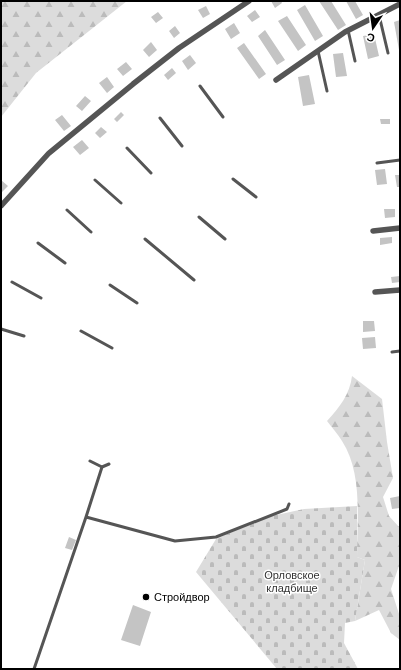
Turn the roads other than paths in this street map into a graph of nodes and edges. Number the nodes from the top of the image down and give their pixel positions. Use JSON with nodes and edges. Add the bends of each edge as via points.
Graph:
{"nodes":[{"id":1,"x":249,"y":1,"type":"edge"},
{"id":2,"x":400,"y":4,"type":"edge"},
{"id":3,"x":379,"y":15,"type":"junction"},
{"id":4,"x":348,"y":30,"type":"junction"},
{"id":5,"x":318,"y":51,"type":"junction"},
{"id":6,"x":388,"y":53,"type":"dead end"},
{"id":7,"x":355,"y":61,"type":"dead end"},
{"id":8,"x":276,"y":80,"type":"dead end"},
{"id":9,"x":200,"y":86,"type":"dead end"},
{"id":10,"x":327,"y":91,"type":"dead end"},
{"id":11,"x":223,"y":117,"type":"dead end"},
{"id":12,"x":160,"y":118,"type":"dead end"},
{"id":13,"x":182,"y":146,"type":"dead end"},
{"id":14,"x":127,"y":148,"type":"dead end"},
{"id":15,"x":400,"y":160,"type":"edge"},
{"id":16,"x":377,"y":163,"type":"dead end"},
{"id":17,"x":150,"y":173,"type":"dead end"},
{"id":18,"x":233,"y":179,"type":"dead end"},
{"id":19,"x":95,"y":180,"type":"dead end"},
{"id":20,"x":256,"y":197,"type":"dead end"},
{"id":21,"x":120,"y":203,"type":"dead end"},
{"id":22,"x":1,"y":206,"type":"edge"},
{"id":23,"x":68,"y":210,"type":"dead end"},
{"id":24,"x":199,"y":217,"type":"dead end"},
{"id":25,"x":400,"y":228,"type":"edge"},
{"id":26,"x":374,"y":231,"type":"dead end"},
{"id":27,"x":91,"y":232,"type":"dead end"},
{"id":28,"x":146,"y":239,"type":"dead end"},
{"id":29,"x":225,"y":239,"type":"dead end"},
{"id":30,"x":38,"y":243,"type":"dead end"},
{"id":31,"x":64,"y":263,"type":"dead end"},
{"id":32,"x":194,"y":280,"type":"dead end"},
{"id":33,"x":12,"y":282,"type":"dead end"},
{"id":34,"x":110,"y":285,"type":"dead end"},
{"id":35,"x":400,"y":290,"type":"edge"},
{"id":36,"x":375,"y":292,"type":"dead end"},
{"id":37,"x":41,"y":298,"type":"dead end"},
{"id":38,"x":137,"y":303,"type":"dead end"},
{"id":39,"x":1,"y":329,"type":"edge"},
{"id":40,"x":81,"y":331,"type":"dead end"},
{"id":41,"x":24,"y":336,"type":"dead end"},
{"id":42,"x":112,"y":348,"type":"dead end"},
{"id":43,"x":400,"y":350,"type":"edge"},
{"id":44,"x":392,"y":352,"type":"dead end"},
{"id":45,"x":90,"y":461,"type":"dead end"},
{"id":46,"x":110,"y":464,"type":"dead end"},
{"id":47,"x":102,"y":467,"type":"junction"},
{"id":48,"x":289,"y":504,"type":"dead end"},
{"id":49,"x":86,"y":517,"type":"junction"},
{"id":50,"x":34,"y":669,"type":"edge"}],
"edges":[{"from":1,"to":22,"type":"street","via":[[179,48],[49,153]]},
{"from":2,"to":3,"type":"street"},
{"from":3,"to":4,"type":"street"},
{"from":3,"to":6,"type":"lane"},
{"from":4,"to":5,"type":"street"},
{"from":4,"to":7,"type":"lane"},
{"from":5,"to":8,"type":"street"},
{"from":5,"to":10,"type":"lane"},
{"from":9,"to":11,"type":"lane"},
{"from":12,"to":13,"type":"lane"},
{"from":14,"to":17,"type":"lane"},
{"from":15,"to":16,"type":"lane"},
{"from":18,"to":20,"type":"lane"},
{"from":19,"to":21,"type":"lane"},
{"from":23,"to":27,"type":"lane"},
{"from":24,"to":29,"type":"lane"},
{"from":25,"to":26,"type":"street"},
{"from":28,"to":32,"type":"lane"},
{"from":30,"to":31,"type":"lane"},
{"from":33,"to":37,"type":"lane"},
{"from":34,"to":38,"type":"lane"},
{"from":35,"to":36,"type":"street"},
{"from":39,"to":41,"type":"lane"},
{"from":40,"to":42,"type":"lane"},
{"from":43,"to":44,"type":"lane"},
{"from":45,"to":47,"type":"lane"},
{"from":46,"to":47,"type":"lane"},
{"from":47,"to":49,"type":"lane"},
{"from":48,"to":49,"type":"lane","via":[[287,509],[216,537],[175,541]]},
{"from":49,"to":50,"type":"lane"}]}
